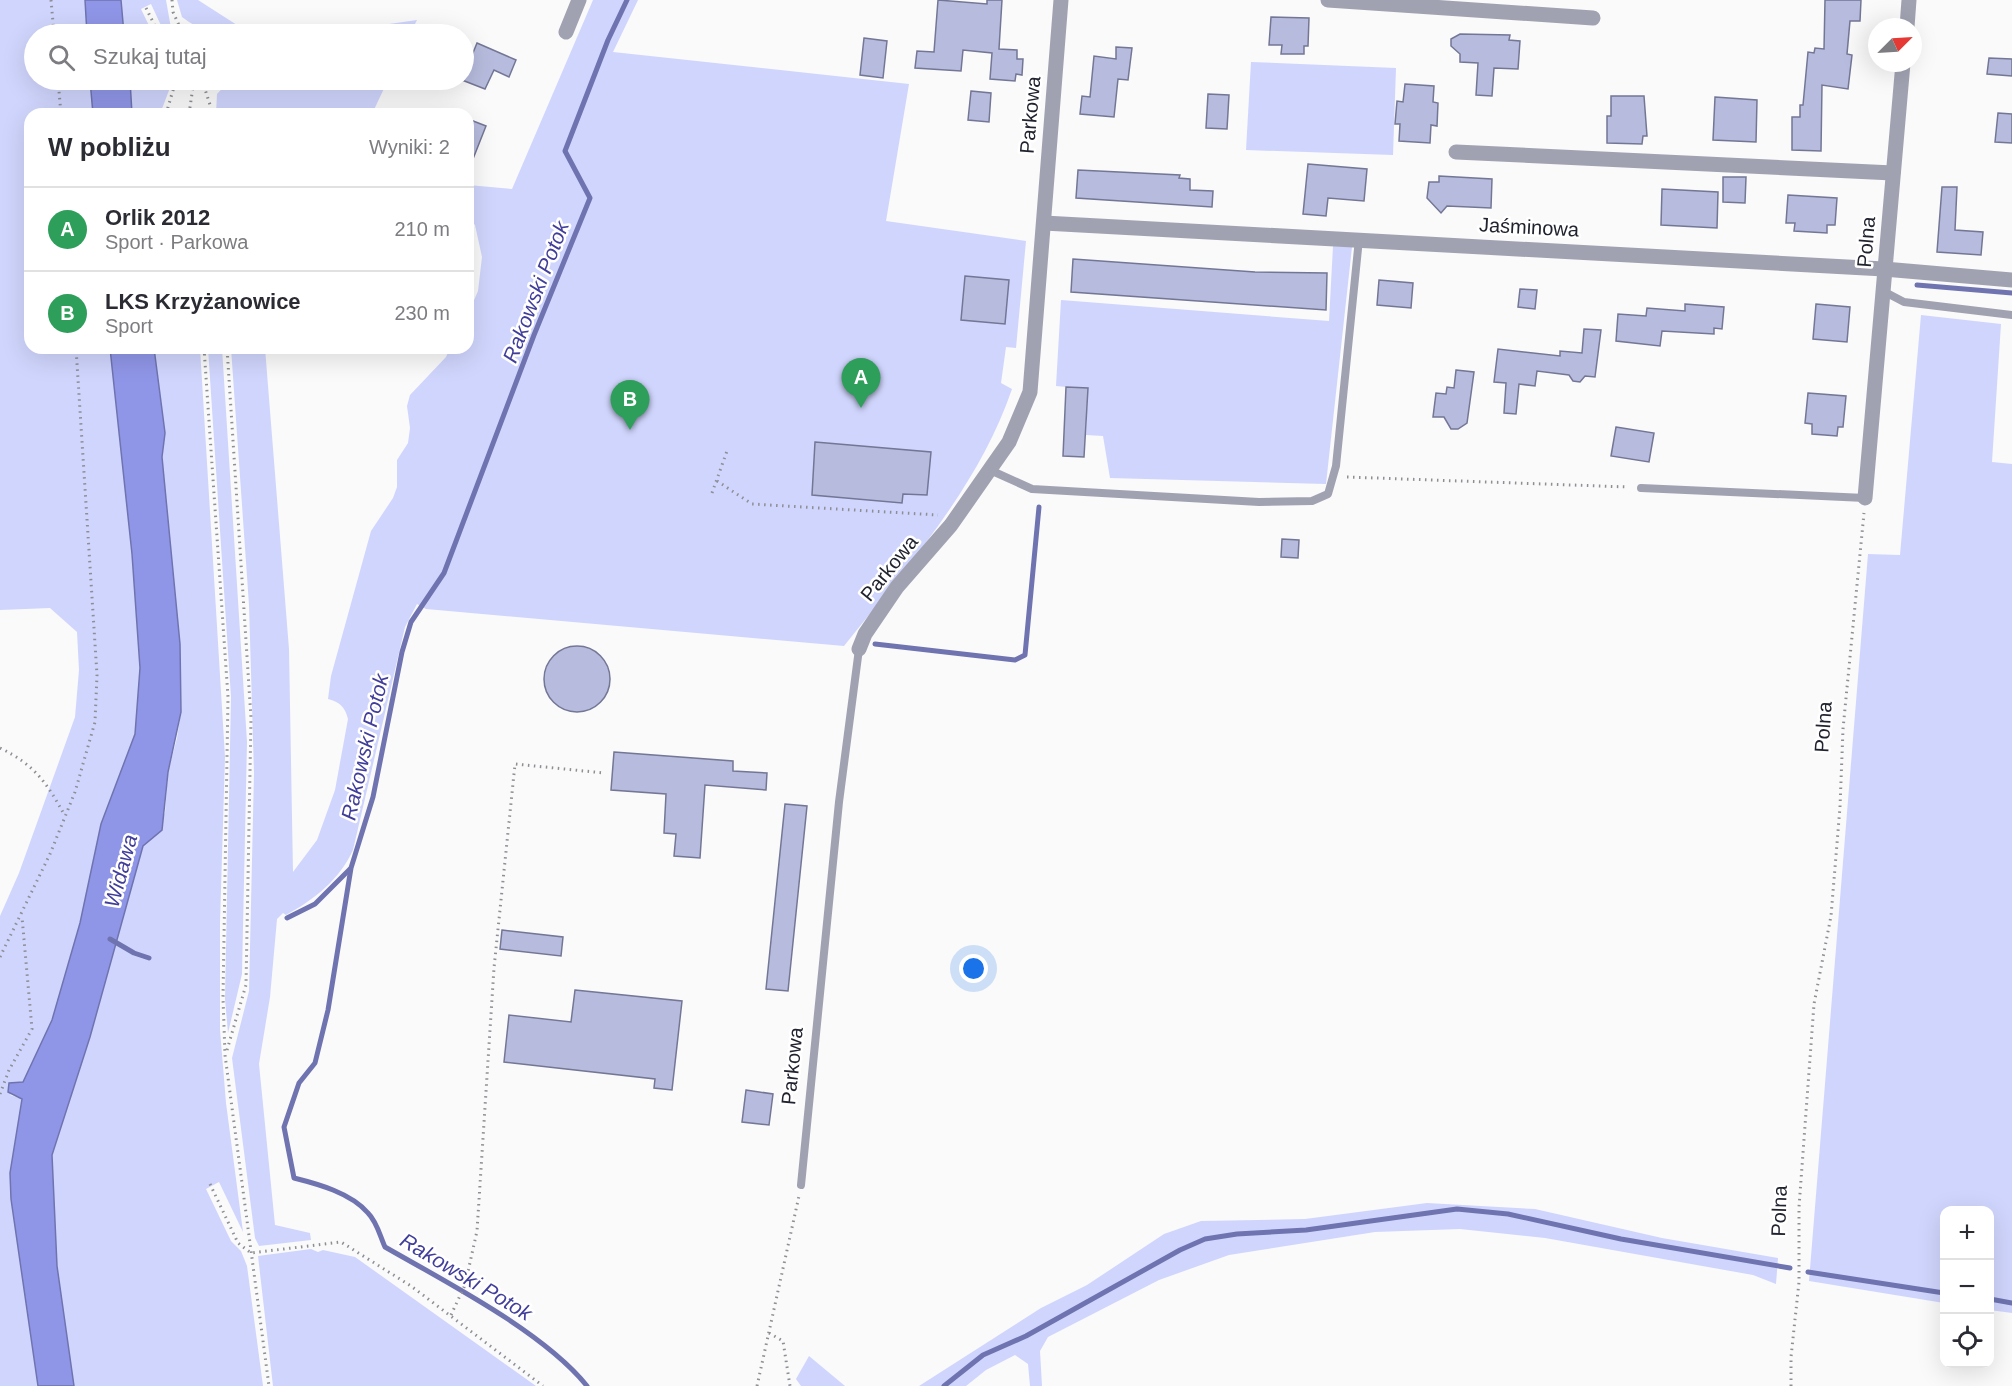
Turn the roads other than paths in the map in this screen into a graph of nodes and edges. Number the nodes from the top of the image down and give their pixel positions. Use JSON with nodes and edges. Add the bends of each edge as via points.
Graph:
{"nodes":[{"id":1,"x":579,"y":0,"type":"edge"},
{"id":2,"x":1061,"y":0,"type":"edge"},
{"id":3,"x":1328,"y":0,"type":"edge"},
{"id":4,"x":1909,"y":0,"type":"edge"},
{"id":5,"x":1593,"y":18,"type":"dead end"},
{"id":6,"x":1908,"y":18,"type":"edge"},
{"id":7,"x":566,"y":32,"type":"dead end"},
{"id":8,"x":1903,"y":72,"type":"edge"},
{"id":9,"x":1456,"y":152,"type":"dead end"},
{"id":10,"x":1893,"y":173,"type":"junction"},
{"id":11,"x":1044,"y":223,"type":"junction"},
{"id":12,"x":1359,"y":238,"type":"junction"},
{"id":13,"x":1884,"y":269,"type":"junction"},
{"id":14,"x":2012,"y":280,"type":"edge"},
{"id":15,"x":1882,"y":291,"type":"junction"},
{"id":16,"x":2012,"y":315,"type":"edge"},
{"id":17,"x":990,"y":470,"type":"junction"},
{"id":18,"x":1641,"y":488,"type":"road end"},
{"id":19,"x":1865,"y":498,"type":"joint"},
{"id":20,"x":859,"y":649,"type":"joint"},
{"id":21,"x":801,"y":1185,"type":"road end"}],
"edges":[{"from":1,"to":7,"type":"street"},
{"from":2,"to":11,"type":"street","name":"Parkowa"},
{"from":3,"to":5,"type":"street"},
{"from":4,"to":6,"type":"street"},
{"from":8,"to":10,"type":"street","name":"Polna"},
{"from":9,"to":10,"type":"street"},
{"from":10,"to":13,"type":"street","name":"Polna"},
{"from":11,"to":12,"type":"street","name":"Jaśminowa"},
{"from":11,"to":17,"type":"street","name":"Parkowa","via":[[1030,392],[1009,442]]},
{"from":12,"to":13,"type":"street","name":"Jaśminowa"},
{"from":12,"to":17,"type":"lane","via":[[1334,476],[1328,494],[1311,501],[1259,502],[1032,489]]},
{"from":13,"to":14,"type":"street","name":"Jaśminowa"},
{"from":13,"to":15,"type":"street","name":"Polna"},
{"from":15,"to":16,"type":"lane","via":[[1904,302]]},
{"from":15,"to":19,"type":"street","name":"Polna"},
{"from":17,"to":20,"type":"street","name":"Parkowa","via":[[957,518],[897,587]]},
{"from":18,"to":19,"type":"lane"},
{"from":20,"to":21,"type":"lane","name":"Parkowa","via":[[840,792]]}]}
